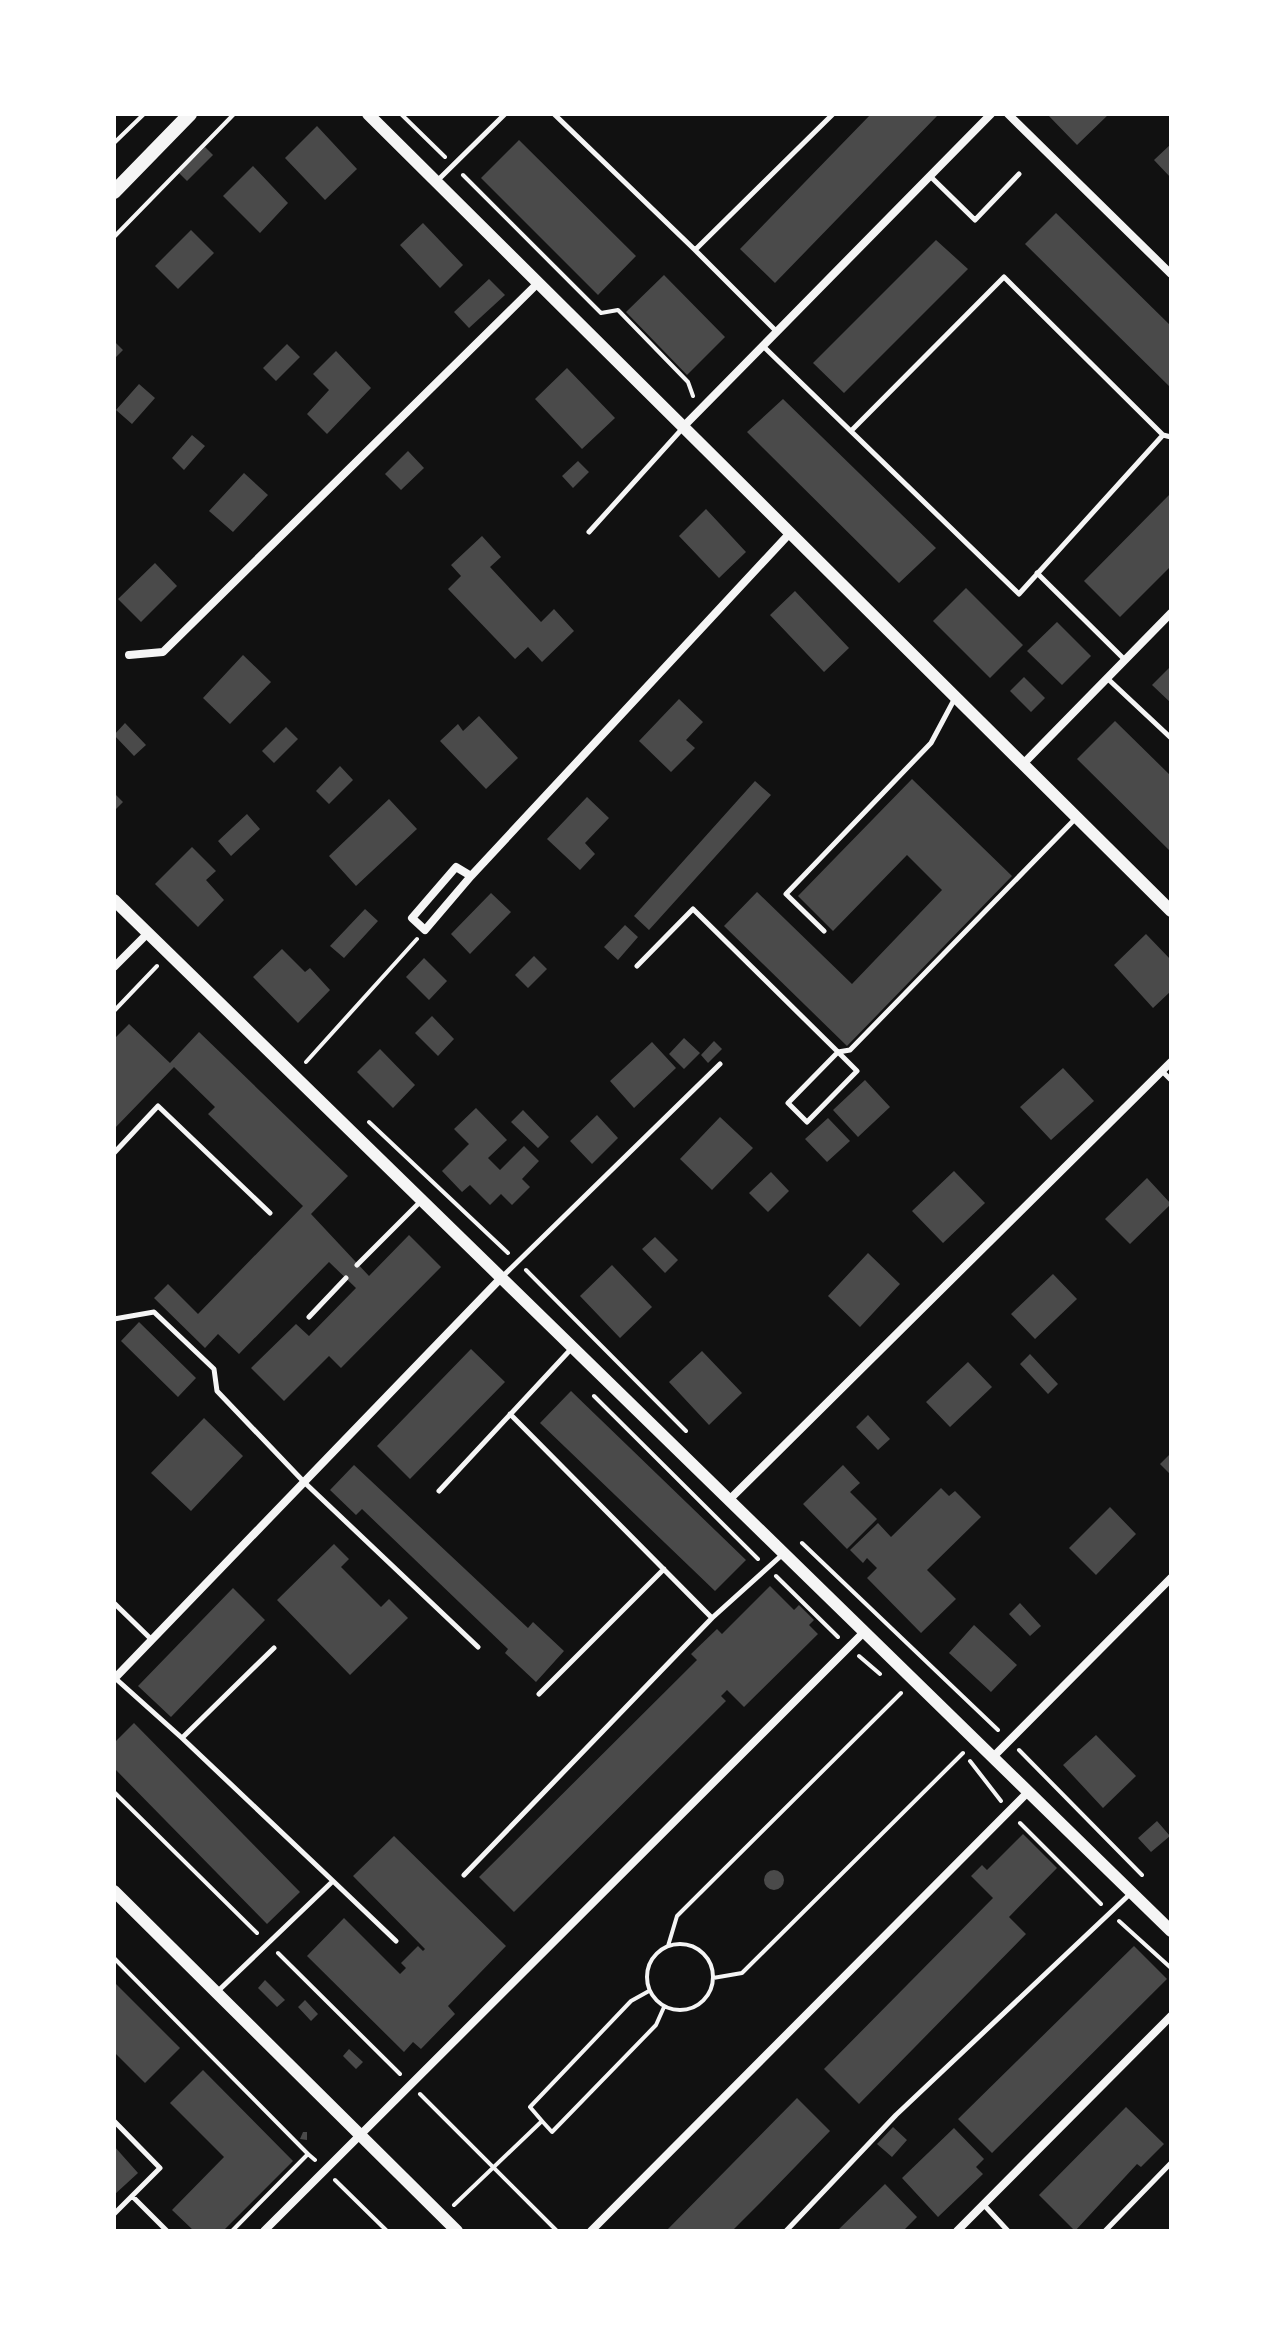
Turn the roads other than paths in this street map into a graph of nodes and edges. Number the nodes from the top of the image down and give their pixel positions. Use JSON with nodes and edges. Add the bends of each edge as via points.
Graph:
{"nodes":[{"id":1,"x":190,"y":114,"type":"edge"},
{"id":2,"x":368,"y":114,"type":"edge"},
{"id":3,"x":505,"y":114,"type":"edge"},
{"id":4,"x":554,"y":114,"type":"edge"},
{"id":5,"x":833,"y":114,"type":"edge"},
{"id":6,"x":991,"y":114,"type":"edge"},
{"id":7,"x":1008,"y":114,"type":"edge"},
{"id":8,"x":1019,"y":174,"type":"dead end"},
{"id":9,"x":930,"y":176,"type":"junction"},
{"id":10,"x":436,"y":182,"type":"junction"},
{"id":11,"x":114,"y":192,"type":"edge"},
{"id":12,"x":695,"y":250,"type":"junction"},
{"id":13,"x":1171,"y":274,"type":"edge"},
{"id":14,"x":538,"y":283,"type":"junction"},
{"id":15,"x":777,"y":332,"type":"junction"},
{"id":16,"x":763,"y":346,"type":"junction"},
{"id":17,"x":683,"y":427,"type":"junction"},
{"id":18,"x":851,"y":431,"type":"junction"},
{"id":19,"x":1163,"y":435,"type":"junction"},
{"id":20,"x":1171,"y":437,"type":"edge"},
{"id":21,"x":589,"y":532,"type":"dead end"},
{"id":22,"x":790,"y":533,"type":"junction"},
{"id":23,"x":1037,"y":573,"type":"junction"},
{"id":24,"x":1171,"y":613,"type":"edge"},
{"id":25,"x":129,"y":655,"type":"dead end"},
{"id":26,"x":1125,"y":660,"type":"junction"},
{"id":27,"x":1107,"y":678,"type":"junction"},
{"id":28,"x":956,"y":697,"type":"junction"},
{"id":29,"x":1171,"y":738,"type":"edge"},
{"id":30,"x":1023,"y":764,"type":"junction"},
{"id":31,"x":1077,"y":817,"type":"junction"},
{"id":32,"x":471,"y":876,"type":"junction"},
{"id":33,"x":114,"y":900,"type":"edge"},
{"id":34,"x":1171,"y":911,"type":"edge"},
{"id":35,"x":824,"y":931,"type":"dead end"},
{"id":36,"x":148,"y":933,"type":"junction"},
{"id":37,"x":637,"y":966,"type":"dead end"},
{"id":38,"x":114,"y":967,"type":"edge"},
{"id":39,"x":838,"y":1052,"type":"junction"},
{"id":40,"x":1171,"y":1062,"type":"edge"},
{"id":41,"x":720,"y":1064,"type":"dead end"},
{"id":42,"x":1162,"y":1071,"type":"junction"},
{"id":43,"x":1171,"y":1080,"type":"edge"},
{"id":44,"x":114,"y":1153,"type":"edge"},
{"id":45,"x":422,"y":1200,"type":"junction"},
{"id":46,"x":270,"y":1213,"type":"dead end"},
{"id":47,"x":357,"y":1265,"type":"dead end"},
{"id":48,"x":346,"y":1278,"type":"dead end"},
{"id":49,"x":501,"y":1278,"type":"junction"},
{"id":50,"x":309,"y":1317,"type":"dead end"},
{"id":51,"x":114,"y":1319,"type":"edge"},
{"id":52,"x":572,"y":1347,"type":"junction"},
{"id":53,"x":510,"y":1414,"type":"junction"},
{"id":54,"x":304,"y":1482,"type":"junction"},
{"id":55,"x":439,"y":1491,"type":"dead end"},
{"id":56,"x":729,"y":1500,"type":"junction"},
{"id":57,"x":784,"y":1553,"type":"junction"},
{"id":58,"x":664,"y":1569,"type":"junction"},
{"id":59,"x":1171,"y":1578,"type":"edge"},
{"id":60,"x":114,"y":1603,"type":"edge"},
{"id":61,"x":712,"y":1618,"type":"junction"},
{"id":62,"x":864,"y":1632,"type":"junction"},
{"id":63,"x":152,"y":1640,"type":"junction"},
{"id":64,"x":478,"y":1647,"type":"dead end"},
{"id":65,"x":274,"y":1648,"type":"dead end"},
{"id":66,"x":114,"y":1678,"type":"edge"},
{"id":67,"x":539,"y":1694,"type":"dead end"},
{"id":68,"x":182,"y":1738,"type":"junction"},
{"id":69,"x":993,"y":1757,"type":"junction"},
{"id":70,"x":1028,"y":1792,"type":"junction"},
{"id":71,"x":464,"y":1875,"type":"dead end"},
{"id":72,"x":333,"y":1881,"type":"junction"},
{"id":73,"x":114,"y":1891,"type":"edge"},
{"id":74,"x":1132,"y":1893,"type":"junction"},
{"id":75,"x":1171,"y":1931,"type":"edge"},
{"id":76,"x":396,"y":1941,"type":"dead end"},
{"id":77,"x":217,"y":1993,"type":"junction"},
{"id":78,"x":1171,"y":2016,"type":"edge"},
{"id":79,"x":114,"y":2121,"type":"edge"},
{"id":80,"x":360,"y":2135,"type":"junction"},
{"id":81,"x":1171,"y":2163,"type":"edge"},
{"id":82,"x":132,"y":2196,"type":"junction"},
{"id":83,"x":984,"y":2204,"type":"junction"},
{"id":84,"x":114,"y":2214,"type":"edge"},
{"id":85,"x":167,"y":2231,"type":"edge"},
{"id":86,"x":264,"y":2231,"type":"edge"},
{"id":87,"x":457,"y":2231,"type":"edge"},
{"id":88,"x":591,"y":2231,"type":"edge"},
{"id":89,"x":786,"y":2231,"type":"edge"},
{"id":90,"x":957,"y":2231,"type":"edge"},
{"id":91,"x":1008,"y":2231,"type":"edge"},
{"id":92,"x":1105,"y":2231,"type":"edge"}],
"edges":[{"from":1,"to":11,"type":"main road"},
{"from":2,"to":10,"type":"street"},
{"from":3,"to":10,"type":"lane"},
{"from":4,"to":12,"type":"lane"},
{"from":5,"to":12,"type":"lane"},
{"from":6,"to":9,"type":"street"},
{"from":7,"to":13,"type":"street"},
{"from":8,"to":9,"type":"lane","via":[[975,220]]},
{"from":9,"to":15,"type":"street"},
{"from":10,"to":14,"type":"street"},
{"from":12,"to":15,"type":"lane"},
{"from":14,"to":17,"type":"street"},
{"from":14,"to":25,"type":"street","via":[[163,652]]},
{"from":15,"to":16,"type":"street"},
{"from":16,"to":17,"type":"street"},
{"from":16,"to":18,"type":"lane"},
{"from":17,"to":21,"type":"lane"},
{"from":17,"to":22,"type":"street"},
{"from":18,"to":19,"type":"lane","via":[[1004,277]]},
{"from":18,"to":23,"type":"lane","via":[[1019,594]]},
{"from":19,"to":20,"type":"lane"},
{"from":19,"to":23,"type":"lane"},
{"from":22,"to":28,"type":"street"},
{"from":22,"to":32,"type":"street"},
{"from":23,"to":26,"type":"lane"},
{"from":24,"to":26,"type":"street"},
{"from":26,"to":27,"type":"street"},
{"from":27,"to":29,"type":"lane"},
{"from":27,"to":30,"type":"street"},
{"from":28,"to":30,"type":"street"},
{"from":28,"to":35,"type":"lane","via":[[931,743],[786,894]]},
{"from":30,"to":31,"type":"street"},
{"from":31,"to":34,"type":"street"},
{"from":31,"to":39,"type":"lane","via":[[850,1050]]},
{"from":32,"to":32,"type":"street","via":[[456,867],[412,918],[425,930]]},
{"from":33,"to":36,"type":"street"},
{"from":36,"to":38,"type":"street"},
{"from":36,"to":45,"type":"street"},
{"from":37,"to":39,"type":"lane","via":[[693,909]]},
{"from":39,"to":39,"type":"lane","via":[[788,1103],[807,1122],[857,1071]]},
{"from":40,"to":42,"type":"street"},
{"from":41,"to":49,"type":"lane"},
{"from":42,"to":43,"type":"lane"},
{"from":42,"to":56,"type":"street"},
{"from":44,"to":46,"type":"lane","via":[[158,1106]]},
{"from":45,"to":47,"type":"lane"},
{"from":45,"to":49,"type":"street"},
{"from":48,"to":50,"type":"lane"},
{"from":49,"to":52,"type":"street"},
{"from":49,"to":54,"type":"street"},
{"from":51,"to":54,"type":"lane","via":[[154,1312],[214,1369],[217,1391]]},
{"from":52,"to":53,"type":"lane"},
{"from":52,"to":56,"type":"street"},
{"from":53,"to":55,"type":"lane"},
{"from":53,"to":58,"type":"lane"},
{"from":54,"to":63,"type":"street"},
{"from":54,"to":64,"type":"lane"},
{"from":56,"to":57,"type":"street"},
{"from":57,"to":61,"type":"lane"},
{"from":57,"to":62,"type":"street"},
{"from":58,"to":61,"type":"lane"},
{"from":58,"to":67,"type":"lane"},
{"from":59,"to":69,"type":"street"},
{"from":60,"to":63,"type":"lane"},
{"from":61,"to":71,"type":"lane"},
{"from":62,"to":69,"type":"street"},
{"from":62,"to":80,"type":"street"},
{"from":63,"to":66,"type":"street"},
{"from":65,"to":68,"type":"lane"},
{"from":66,"to":68,"type":"lane"},
{"from":68,"to":72,"type":"lane"},
{"from":69,"to":70,"type":"street"},
{"from":70,"to":74,"type":"street"},
{"from":70,"to":88,"type":"street"},
{"from":72,"to":76,"type":"lane"},
{"from":72,"to":77,"type":"lane"},
{"from":73,"to":77,"type":"street"},
{"from":74,"to":75,"type":"street"},
{"from":74,"to":89,"type":"lane","via":[[896,2115]]},
{"from":77,"to":80,"type":"street"},
{"from":78,"to":83,"type":"street"},
{"from":79,"to":82,"type":"lane","via":[[160,2168]]},
{"from":80,"to":86,"type":"street"},
{"from":80,"to":87,"type":"street"},
{"from":81,"to":92,"type":"lane"},
{"from":82,"to":84,"type":"lane"},
{"from":82,"to":85,"type":"lane"},
{"from":83,"to":90,"type":"street"},
{"from":83,"to":91,"type":"lane"}]}
